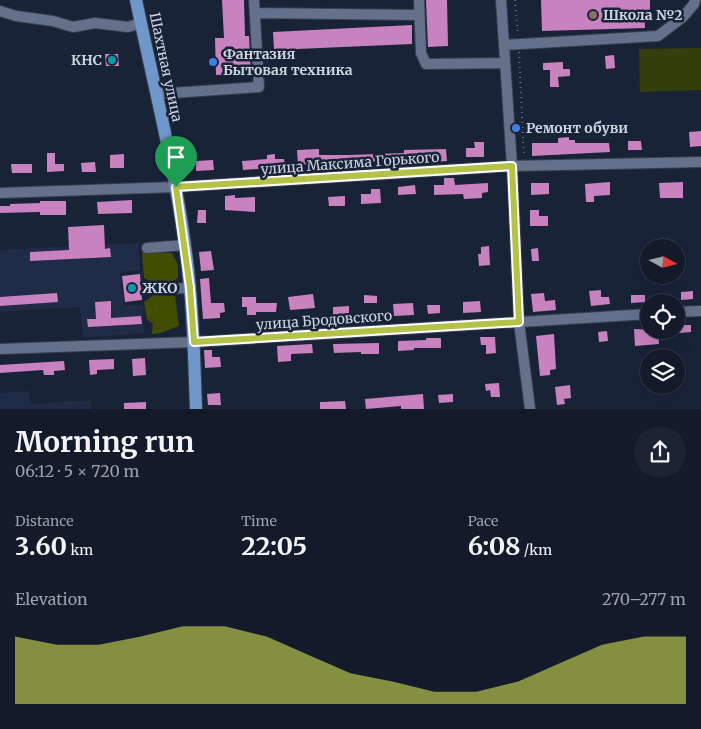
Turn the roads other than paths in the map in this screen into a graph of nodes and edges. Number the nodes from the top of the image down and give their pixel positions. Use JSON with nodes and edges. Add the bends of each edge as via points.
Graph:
{"nodes":[{"id":1,"x":136,"y":0,"type":"edge"},
{"id":2,"x":254,"y":0,"type":"edge"},
{"id":3,"x":419,"y":0,"type":"edge"},
{"id":4,"x":501,"y":0,"type":"edge"},
{"id":5,"x":694,"y":0,"type":"edge"},
{"id":6,"x":0,"y":11,"type":"edge"},
{"id":7,"x":254,"y":13,"type":"junction"},
{"id":8,"x":419,"y":16,"type":"junction"},
{"id":9,"x":141,"y":23,"type":"junction"},
{"id":10,"x":504,"y":45,"type":"junction"},
{"id":11,"x":504,"y":63,"type":"junction"},
{"id":12,"x":158,"y":94,"type":"junction"},
{"id":13,"x":701,"y":162,"type":"edge"},
{"id":14,"x":512,"y":166,"type":"junction"},
{"id":15,"x":176,"y":187,"type":"junction"},
{"id":16,"x":0,"y":193,"type":"edge"},
{"id":17,"x":185,"y":245,"type":"junction"},
{"id":18,"x":147,"y":248,"type":"dead end"},
{"id":19,"x":190,"y":288,"type":"junction"},
{"id":20,"x":156,"y":290,"type":"dead end"},
{"id":21,"x":701,"y":311,"type":"edge"},
{"id":22,"x":685,"y":312,"type":"edge"},
{"id":23,"x":640,"y":315,"type":"edge"},
{"id":24,"x":519,"y":322,"type":"junction"},
{"id":25,"x":194,"y":342,"type":"junction"},
{"id":26,"x":0,"y":349,"type":"edge"},
{"id":27,"x":196,"y":409,"type":"edge"},
{"id":28,"x":530,"y":409,"type":"edge"}],
"edges":[{"from":1,"to":9,"type":"main road","name":"Шахтная улица"},
{"from":2,"to":7,"type":"street"},
{"from":3,"to":8,"type":"street"},
{"from":4,"to":10,"type":"street"},
{"from":5,"to":10,"type":"street","via":[[684,17],[658,36]]},
{"from":6,"to":9,"type":"street","via":[[73,27],[95,23],[128,26]]},
{"from":7,"to":8,"type":"street"},
{"from":7,"to":12,"type":"street","via":[[259,87]]},
{"from":8,"to":11,"type":"street","via":[[421,53],[426,64]]},
{"from":9,"to":12,"type":"main road","name":"Шахтная улица"},
{"from":10,"to":11,"type":"street"},
{"from":11,"to":14,"type":"street"},
{"from":12,"to":15,"type":"main road","name":"Шахтная улица"},
{"from":13,"to":14,"type":"street","name":"улица Максима Горького"},
{"from":14,"to":15,"type":"street","name":"улица Максима Горького"},
{"from":14,"to":24,"type":"street"},
{"from":15,"to":16,"type":"street","name":"улица Максима Горького"},
{"from":15,"to":17,"type":"main road","name":"Шахтная улица"},
{"from":17,"to":18,"type":"street"},
{"from":17,"to":19,"type":"main road","name":"Шахтная улица"},
{"from":19,"to":20,"type":"street"},
{"from":19,"to":25,"type":"main road","name":"Шахтная улица"},
{"from":21,"to":22,"type":"street"},
{"from":23,"to":24,"type":"street","name":"улица Бродовского"},
{"from":24,"to":25,"type":"street","name":"улица Бродовского"},
{"from":24,"to":28,"type":"street"},
{"from":25,"to":26,"type":"street","name":"улица Бродовского"},
{"from":25,"to":27,"type":"main road","name":"Шахтная улица"}]}
